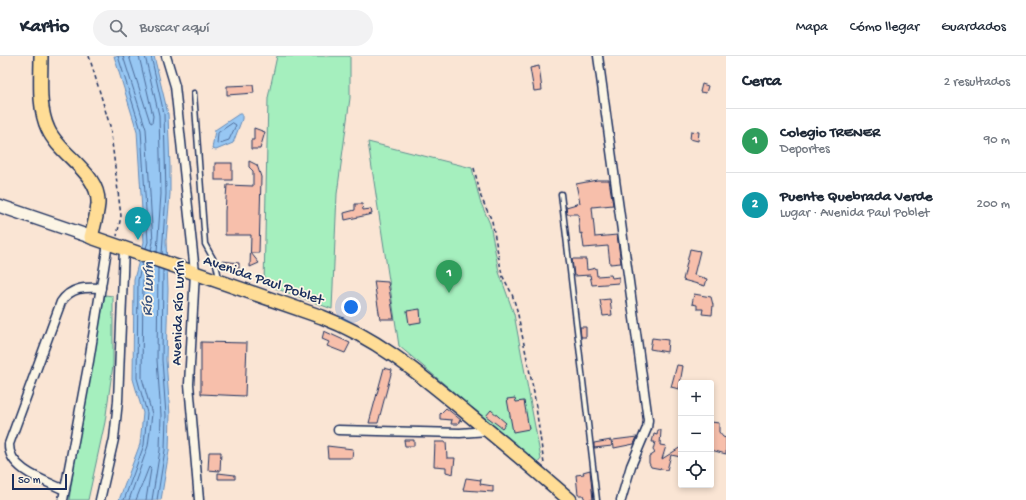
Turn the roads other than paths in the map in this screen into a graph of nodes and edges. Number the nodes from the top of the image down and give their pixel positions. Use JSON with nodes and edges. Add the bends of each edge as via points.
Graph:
{"nodes":[{"id":1,"x":41,"y":56,"type":"edge"},
{"id":2,"x":166,"y":56,"type":"edge"},
{"id":3,"x":598,"y":56,"type":"edge"},
{"id":4,"x":194,"y":93,"type":"dead end"},
{"id":5,"x":561,"y":194,"type":"dead end"},
{"id":6,"x":0,"y":206,"type":"edge"},
{"id":7,"x":91,"y":237,"type":"junction"},
{"id":8,"x":120,"y":247,"type":"junction"},
{"id":9,"x":191,"y":271,"type":"junction"},
{"id":10,"x":219,"y":281,"type":"junction"},
{"id":11,"x":101,"y":288,"type":"junction"},
{"id":12,"x":338,"y":430,"type":"dead end"},
{"id":13,"x":488,"y":431,"type":"junction"},
{"id":14,"x":64,"y":490,"type":"junction"},
{"id":15,"x":63,"y":500,"type":"edge"},
{"id":16,"x":100,"y":500,"type":"edge"},
{"id":17,"x":199,"y":500,"type":"edge"},
{"id":18,"x":570,"y":500,"type":"edge"},
{"id":19,"x":597,"y":500,"type":"edge"},
{"id":20,"x":621,"y":500,"type":"edge"}],
"edges":[{"from":1,"to":7,"type":"main road","via":[[43,109],[48,129],[58,145],[82,169],[96,188],[98,203]]},
{"from":2,"to":9,"type":"street","name":"Avenida Río Lurín","via":[[175,86]]},
{"from":3,"to":20,"type":"street","via":[[648,420]]},
{"from":4,"to":10,"type":"lane","via":[[205,244],[219,270]]},
{"from":5,"to":19,"type":"lane"},
{"from":6,"to":7,"type":"main road"},
{"from":7,"to":8,"type":"main road","name":"Avenida Paul Poblet"},
{"from":8,"to":9,"type":"main road","name":"Avenida Paul Poblet"},
{"from":8,"to":11,"type":"street"},
{"from":8,"to":16,"type":"street","via":[[124,300],[117,408],[114,439]]},
{"from":9,"to":10,"type":"main road","name":"Avenida Paul Poblet"},
{"from":9,"to":17,"type":"street","name":"Avenida Río Lurín","via":[[189,384]]},
{"from":10,"to":13,"type":"main road","name":"Avenida Paul Poblet","via":[[358,332],[392,354]]},
{"from":11,"to":14,"type":"street"},
{"from":11,"to":14,"type":"street","via":[[77,288],[61,302],[9,444],[10,454],[20,467]]},
{"from":12,"to":13,"type":"street"},
{"from":13,"to":18,"type":"main road","name":"Avenida Paul Poblet"},
{"from":14,"to":15,"type":"street"}]}
